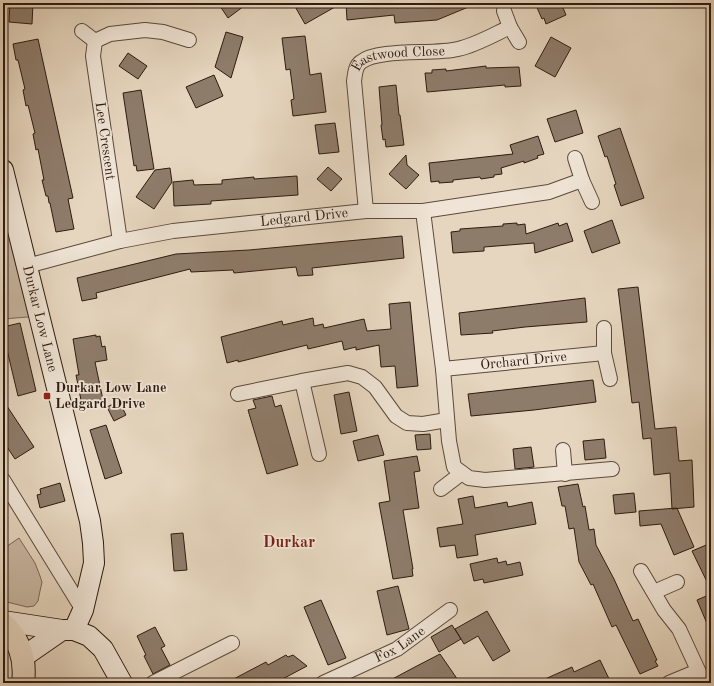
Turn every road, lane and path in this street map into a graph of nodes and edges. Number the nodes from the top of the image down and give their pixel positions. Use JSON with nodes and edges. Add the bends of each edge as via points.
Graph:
{"nodes":[{"id":1,"x":504,"y":10,"type":"dead end"},
{"id":2,"x":510,"y":27,"type":"junction"},
{"id":3,"x":82,"y":30,"type":"dead end"},
{"id":4,"x":189,"y":40,"type":"dead end"},
{"id":5,"x":95,"y":41,"type":"junction"},
{"id":6,"x":519,"y":42,"type":"dead end"},
{"id":7,"x":575,"y":158,"type":"dead end"},
{"id":8,"x":3,"y":170,"type":"edge"},
{"id":9,"x":582,"y":180,"type":"junction"},
{"id":10,"x":592,"y":202,"type":"dead end"},
{"id":11,"x":423,"y":210,"type":"junction"},
{"id":12,"x":366,"y":212,"type":"junction"},
{"id":13,"x":120,"y":241,"type":"junction"},
{"id":14,"x":28,"y":266,"type":"junction"},
{"id":15,"x":604,"y":328,"type":"dead end"},
{"id":16,"x":604,"y":353,"type":"junction"},
{"id":17,"x":443,"y":369,"type":"junction"},
{"id":18,"x":610,"y":379,"type":"dead end"},
{"id":19,"x":302,"y":381,"type":"junction"},
{"id":20,"x":238,"y":394,"type":"dead end"},
{"id":21,"x":447,"y":420,"type":"junction"},
{"id":22,"x":563,"y":450,"type":"dead end"},
{"id":23,"x":320,"y":454,"type":"dead end"},
{"id":24,"x":612,"y":469,"type":"dead end"},
{"id":25,"x":462,"y":473,"type":"junction"},
{"id":26,"x":565,"y":474,"type":"junction"},
{"id":27,"x":3,"y":480,"type":"edge"},
{"id":28,"x":441,"y":488,"type":"dead end"},
{"id":29,"x":641,"y":571,"type":"dead end"},
{"id":30,"x":676,"y":582,"type":"dead end"},
{"id":31,"x":654,"y":592,"type":"junction"},
{"id":32,"x":84,"y":610,"type":"junction"},
{"id":33,"x":450,"y":610,"type":"dead end"},
{"id":34,"x":3,"y":622,"type":"edge"},
{"id":35,"x":68,"y":630,"type":"junction"},
{"id":36,"x":232,"y":643,"type":"dead end"},
{"id":37,"x":23,"y":657,"type":"junction"},
{"id":38,"x":701,"y":677,"type":"edge"},
{"id":39,"x":23,"y":683,"type":"edge"},
{"id":40,"x":122,"y":683,"type":"edge"},
{"id":41,"x":154,"y":683,"type":"edge"},
{"id":42,"x":323,"y":683,"type":"edge"},
{"id":43,"x":669,"y":683,"type":"edge"}],
"edges":[{"from":1,"to":2,"type":"street"},
{"from":2,"to":6,"type":"street"},
{"from":2,"to":12,"type":"street","name":"Eastwood Close","via":[[459,49],[374,55],[360,62],[355,70],[354,82]]},
{"from":3,"to":5,"type":"street"},
{"from":4,"to":5,"type":"street","via":[[163,32],[145,30],[110,34]]},
{"from":5,"to":13,"type":"street","name":"Lee Crescent","via":[[93,56]]},
{"from":7,"to":9,"type":"street"},
{"from":8,"to":14,"type":"street","name":"Durkar Low Lane"},
{"from":9,"to":10,"type":"street"},
{"from":9,"to":11,"type":"street","name":"Ledgard Drive","via":[[549,192]]},
{"from":11,"to":12,"type":"street","name":"Ledgard Drive"},
{"from":11,"to":17,"type":"street"},
{"from":12,"to":13,"type":"street","name":"Ledgard Drive","via":[[173,231]]},
{"from":13,"to":14,"type":"street","name":"Ledgard Drive"},
{"from":14,"to":32,"type":"street","name":"Durkar Low Lane","via":[[90,521],[94,563]]},
{"from":15,"to":16,"type":"street"},
{"from":16,"to":17,"type":"street","name":"Orchard Drive"},
{"from":16,"to":18,"type":"street"},
{"from":17,"to":21,"type":"street"},
{"from":19,"to":20,"type":"street"},
{"from":19,"to":21,"type":"street","via":[[348,374],[362,377],[375,387],[396,416],[407,423],[423,424]]},
{"from":19,"to":23,"type":"street"},
{"from":21,"to":25,"type":"street","via":[[454,467]]},
{"from":22,"to":26,"type":"street"},
{"from":24,"to":26,"type":"street"},
{"from":25,"to":26,"type":"street","via":[[469,478],[485,480]]},
{"from":25,"to":28,"type":"street"},
{"from":27,"to":32,"type":"street"},
{"from":29,"to":31,"type":"street"},
{"from":30,"to":31,"type":"street"},
{"from":31,"to":38,"type":"street","via":[[679,629]]},
{"from":32,"to":35,"type":"street","name":"Durkar Low Lane"},
{"from":33,"to":42,"type":"street","name":"Fox Lane","via":[[396,649]]},
{"from":34,"to":35,"type":"street"},
{"from":34,"to":37,"type":"main road","via":[[18,643]]},
{"from":35,"to":37,"type":"street"},
{"from":35,"to":40,"type":"street","via":[[89,636],[103,649]]},
{"from":36,"to":41,"type":"street"},
{"from":37,"to":39,"type":"main road"},
{"from":38,"to":43,"type":"street"}]}
